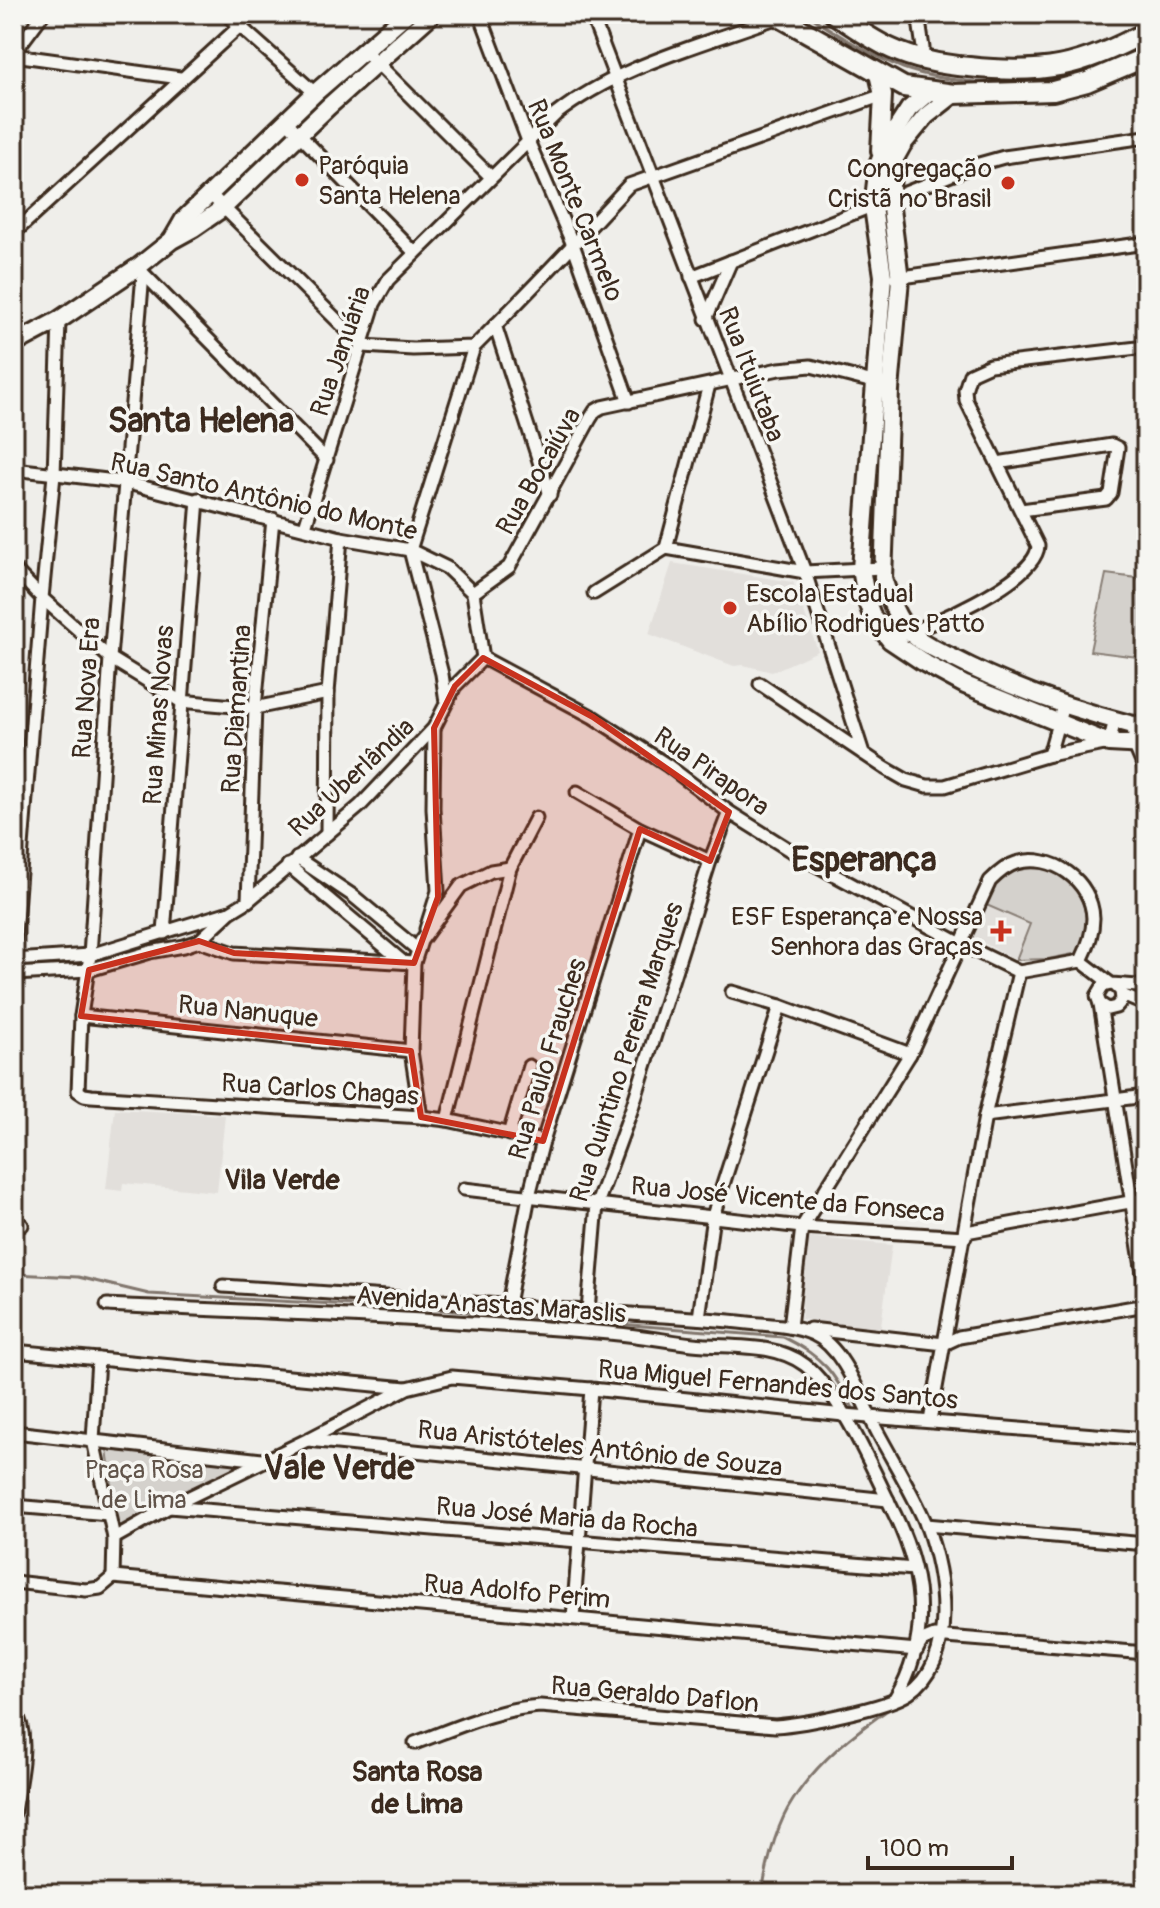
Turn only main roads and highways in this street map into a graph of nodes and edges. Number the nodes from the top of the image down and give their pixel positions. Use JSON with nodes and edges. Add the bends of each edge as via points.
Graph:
{"nodes":[{"id":1,"x":834,"y":14,"type":"edge"},
{"id":2,"x":776,"y":16,"type":"edge"},
{"id":3,"x":1146,"y":32,"type":"edge"},
{"id":4,"x":1146,"y":57,"type":"edge"}],
"edges":[{"from":1,"to":3,"type":"main road","via":[[890,48],[987,69],[1037,71],[1103,54]]},
{"from":2,"to":4,"type":"main road","via":[[904,87],[954,94],[1053,91]]}]}
